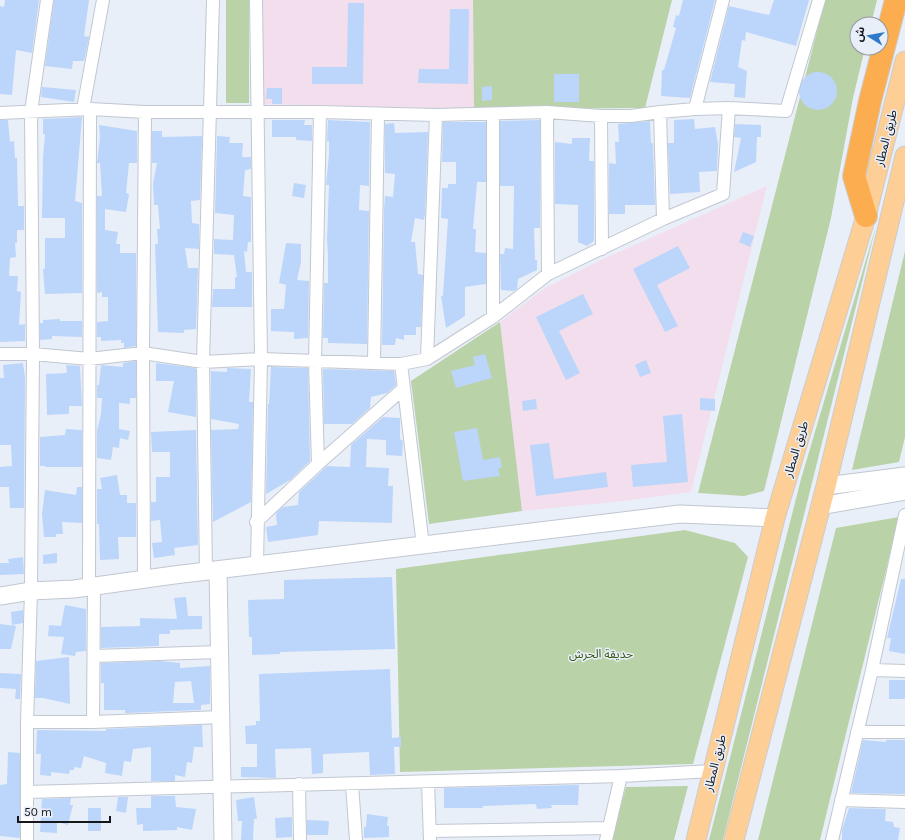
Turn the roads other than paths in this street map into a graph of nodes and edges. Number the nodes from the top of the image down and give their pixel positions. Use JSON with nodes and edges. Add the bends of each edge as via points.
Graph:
{"nodes":[{"id":1,"x":47,"y":0,"type":"edge"},
{"id":2,"x":103,"y":0,"type":"edge"},
{"id":3,"x":213,"y":0,"type":"edge"},
{"id":4,"x":256,"y":0,"type":"edge"},
{"id":5,"x":723,"y":0,"type":"edge"},
{"id":6,"x":819,"y":0,"type":"edge"},
{"id":7,"x":896,"y":0,"type":"edge"},
{"id":8,"x":905,"y":61,"type":"edge"},
{"id":9,"x":729,"y":108,"type":"junction"},
{"id":10,"x":87,"y":109,"type":"junction"},
{"id":11,"x":695,"y":109,"type":"junction"},
{"id":12,"x":31,"y":112,"type":"junction"},
{"id":13,"x":145,"y":112,"type":"junction"},
{"id":14,"x":320,"y":112,"type":"junction"},
{"id":15,"x":547,"y":112,"type":"junction"},
{"id":16,"x":660,"y":112,"type":"junction"},
{"id":17,"x":0,"y":113,"type":"edge"},
{"id":18,"x":208,"y":113,"type":"junction"},
{"id":19,"x":256,"y":113,"type":"junction"},
{"id":20,"x":378,"y":114,"type":"junction"},
{"id":21,"x":493,"y":114,"type":"junction"},
{"id":22,"x":436,"y":115,"type":"junction"},
{"id":23,"x":601,"y":116,"type":"junction"},
{"id":24,"x":905,"y":156,"type":"edge"},
{"id":25,"x":866,"y":216,"type":"junction"},
{"id":26,"x":663,"y":219,"type":"junction"},
{"id":27,"x":602,"y":249,"type":"junction"},
{"id":28,"x":548,"y":274,"type":"junction"},
{"id":29,"x":493,"y":317,"type":"junction"},
{"id":30,"x":143,"y":353,"type":"junction"},
{"id":31,"x":0,"y":354,"type":"edge"},
{"id":32,"x":33,"y":354,"type":"junction"},
{"id":33,"x":89,"y":359,"type":"junction"},
{"id":34,"x":261,"y":359,"type":"junction"},
{"id":35,"x":427,"y":359,"type":"junction"},
{"id":36,"x":203,"y":362,"type":"junction"},
{"id":37,"x":315,"y":362,"type":"junction"},
{"id":38,"x":374,"y":362,"type":"junction"},
{"id":39,"x":401,"y":364,"type":"junction"},
{"id":40,"x":404,"y":388,"type":"junction"},
{"id":41,"x":318,"y":464,"type":"junction"},
{"id":42,"x":905,"y":476,"type":"edge"},
{"id":43,"x":826,"y":486,"type":"junction"},
{"id":44,"x":905,"y":491,"type":"edge"},
{"id":45,"x":820,"y":506,"type":"junction"},
{"id":46,"x":905,"y":515,"type":"edge"},
{"id":47,"x":775,"y":518,"type":"junction"},
{"id":48,"x":256,"y":522,"type":"junction"},
{"id":49,"x":423,"y":546,"type":"junction"},
{"id":50,"x":256,"y":566,"type":"junction"},
{"id":51,"x":212,"y":571,"type":"junction"},
{"id":52,"x":144,"y":579,"type":"junction"},
{"id":53,"x":92,"y":587,"type":"junction"},
{"id":54,"x":32,"y":591,"type":"junction"},
{"id":55,"x":0,"y":596,"type":"edge"},
{"id":56,"x":220,"y":652,"type":"junction"},
{"id":57,"x":94,"y":656,"type":"junction"},
{"id":58,"x":872,"y":670,"type":"junction"},
{"id":59,"x":905,"y":671,"type":"edge"},
{"id":60,"x":221,"y":717,"type":"junction"},
{"id":61,"x":27,"y":722,"type":"junction"},
{"id":62,"x":93,"y":722,"type":"junction"},
{"id":63,"x":857,"y":732,"type":"junction"},
{"id":64,"x":905,"y":732,"type":"edge"},
{"id":65,"x":713,"y":771,"type":"junction"},
{"id":66,"x":621,"y":776,"type":"junction"},
{"id":67,"x":428,"y":782,"type":"junction"},
{"id":68,"x":299,"y":784,"type":"junction"},
{"id":69,"x":352,"y":784,"type":"junction"},
{"id":70,"x":222,"y":786,"type":"junction"},
{"id":71,"x":27,"y":792,"type":"junction"},
{"id":72,"x":841,"y":800,"type":"junction"},
{"id":73,"x":905,"y":802,"type":"edge"},
{"id":74,"x":609,"y":828,"type":"junction"},
{"id":75,"x":430,"y":836,"type":"edge"},
{"id":76,"x":27,"y":840,"type":"edge"},
{"id":77,"x":223,"y":840,"type":"edge"},
{"id":78,"x":300,"y":840,"type":"edge"},
{"id":79,"x":356,"y":840,"type":"edge"},
{"id":80,"x":606,"y":840,"type":"edge"},
{"id":81,"x":696,"y":840,"type":"edge"},
{"id":82,"x":734,"y":840,"type":"edge"},
{"id":83,"x":832,"y":840,"type":"edge"}],
"edges":[{"from":1,"to":12,"type":"street"},
{"from":2,"to":10,"type":"street"},
{"from":3,"to":18,"type":"street","via":[[212,78]]},
{"from":4,"to":19,"type":"street"},
{"from":5,"to":11,"type":"street"},
{"from":6,"to":9,"type":"street","via":[[786,111]]},
{"from":7,"to":25,"type":"highway","via":[[854,176]]},
{"from":8,"to":25,"type":"main road","name":"طريق المطار"},
{"from":9,"to":11,"type":"street"},
{"from":9,"to":26,"type":"street","via":[[723,194]]},
{"from":10,"to":12,"type":"street"},
{"from":10,"to":13,"type":"street"},
{"from":10,"to":33,"type":"street"},
{"from":11,"to":16,"type":"street"},
{"from":12,"to":17,"type":"street"},
{"from":12,"to":32,"type":"street"},
{"from":13,"to":18,"type":"street"},
{"from":13,"to":30,"type":"street"},
{"from":14,"to":19,"type":"street"},
{"from":14,"to":20,"type":"street"},
{"from":14,"to":37,"type":"street"},
{"from":15,"to":21,"type":"street"},
{"from":15,"to":23,"type":"street"},
{"from":15,"to":28,"type":"street"},
{"from":16,"to":23,"type":"street","via":[[631,116]]},
{"from":16,"to":26,"type":"street"},
{"from":18,"to":19,"type":"street"},
{"from":18,"to":36,"type":"street"},
{"from":19,"to":34,"type":"street"},
{"from":20,"to":22,"type":"street"},
{"from":20,"to":38,"type":"street"},
{"from":21,"to":22,"type":"street"},
{"from":21,"to":29,"type":"street"},
{"from":22,"to":35,"type":"street"},
{"from":23,"to":27,"type":"street"},
{"from":24,"to":43,"type":"main road","name":"طريق المطار"},
{"from":25,"to":47,"type":"main road","name":"طريق المطار"},
{"from":26,"to":27,"type":"street"},
{"from":27,"to":28,"type":"street"},
{"from":28,"to":29,"type":"street"},
{"from":29,"to":35,"type":"street"},
{"from":30,"to":33,"type":"street"},
{"from":30,"to":36,"type":"street"},
{"from":30,"to":52,"type":"street"},
{"from":31,"to":32,"type":"street"},
{"from":32,"to":33,"type":"street"},
{"from":32,"to":54,"type":"street"},
{"from":33,"to":53,"type":"street"},
{"from":34,"to":36,"type":"street"},
{"from":34,"to":37,"type":"street"},
{"from":34,"to":48,"type":"street"},
{"from":35,"to":39,"type":"street"},
{"from":36,"to":51,"type":"street"},
{"from":37,"to":38,"type":"street"},
{"from":37,"to":41,"type":"street"},
{"from":38,"to":39,"type":"street"},
{"from":39,"to":40,"type":"street"},
{"from":40,"to":41,"type":"street"},
{"from":40,"to":49,"type":"street"},
{"from":41,"to":48,"type":"street"},
{"from":42,"to":43,"type":"main road"},
{"from":43,"to":45,"type":"main road","name":"طريق المطار"},
{"from":44,"to":45,"type":"main road"},
{"from":45,"to":82,"type":"main road","name":"طريق المطار"},
{"from":46,"to":58,"type":"street"},
{"from":47,"to":49,"type":"main road","via":[[680,514]]},
{"from":47,"to":65,"type":"main road","name":"طريق المطار"},
{"from":48,"to":50,"type":"street"},
{"from":49,"to":50,"type":"main road"},
{"from":50,"to":51,"type":"main road"},
{"from":51,"to":52,"type":"main road"},
{"from":51,"to":56,"type":"main road"},
{"from":52,"to":53,"type":"main road"},
{"from":53,"to":54,"type":"main road"},
{"from":53,"to":57,"type":"street"},
{"from":54,"to":55,"type":"main road"},
{"from":54,"to":61,"type":"street"},
{"from":56,"to":57,"type":"street"},
{"from":56,"to":60,"type":"main road"},
{"from":57,"to":62,"type":"street"},
{"from":58,"to":59,"type":"street"},
{"from":58,"to":63,"type":"street"},
{"from":60,"to":62,"type":"street"},
{"from":60,"to":70,"type":"main road"},
{"from":61,"to":62,"type":"street"},
{"from":61,"to":71,"type":"street"},
{"from":63,"to":64,"type":"street"},
{"from":63,"to":72,"type":"street"},
{"from":65,"to":66,"type":"street"},
{"from":65,"to":81,"type":"main road","name":"طريق المطار"},
{"from":66,"to":67,"type":"street"},
{"from":66,"to":74,"type":"street"},
{"from":67,"to":69,"type":"street"},
{"from":67,"to":75,"type":"street"},
{"from":68,"to":69,"type":"street"},
{"from":68,"to":70,"type":"street"},
{"from":68,"to":78,"type":"street"},
{"from":69,"to":79,"type":"street"},
{"from":70,"to":71,"type":"street"},
{"from":70,"to":77,"type":"main road"},
{"from":71,"to":76,"type":"street"},
{"from":72,"to":73,"type":"street"},
{"from":72,"to":83,"type":"street"},
{"from":74,"to":75,"type":"street"},
{"from":74,"to":80,"type":"street"}]}
